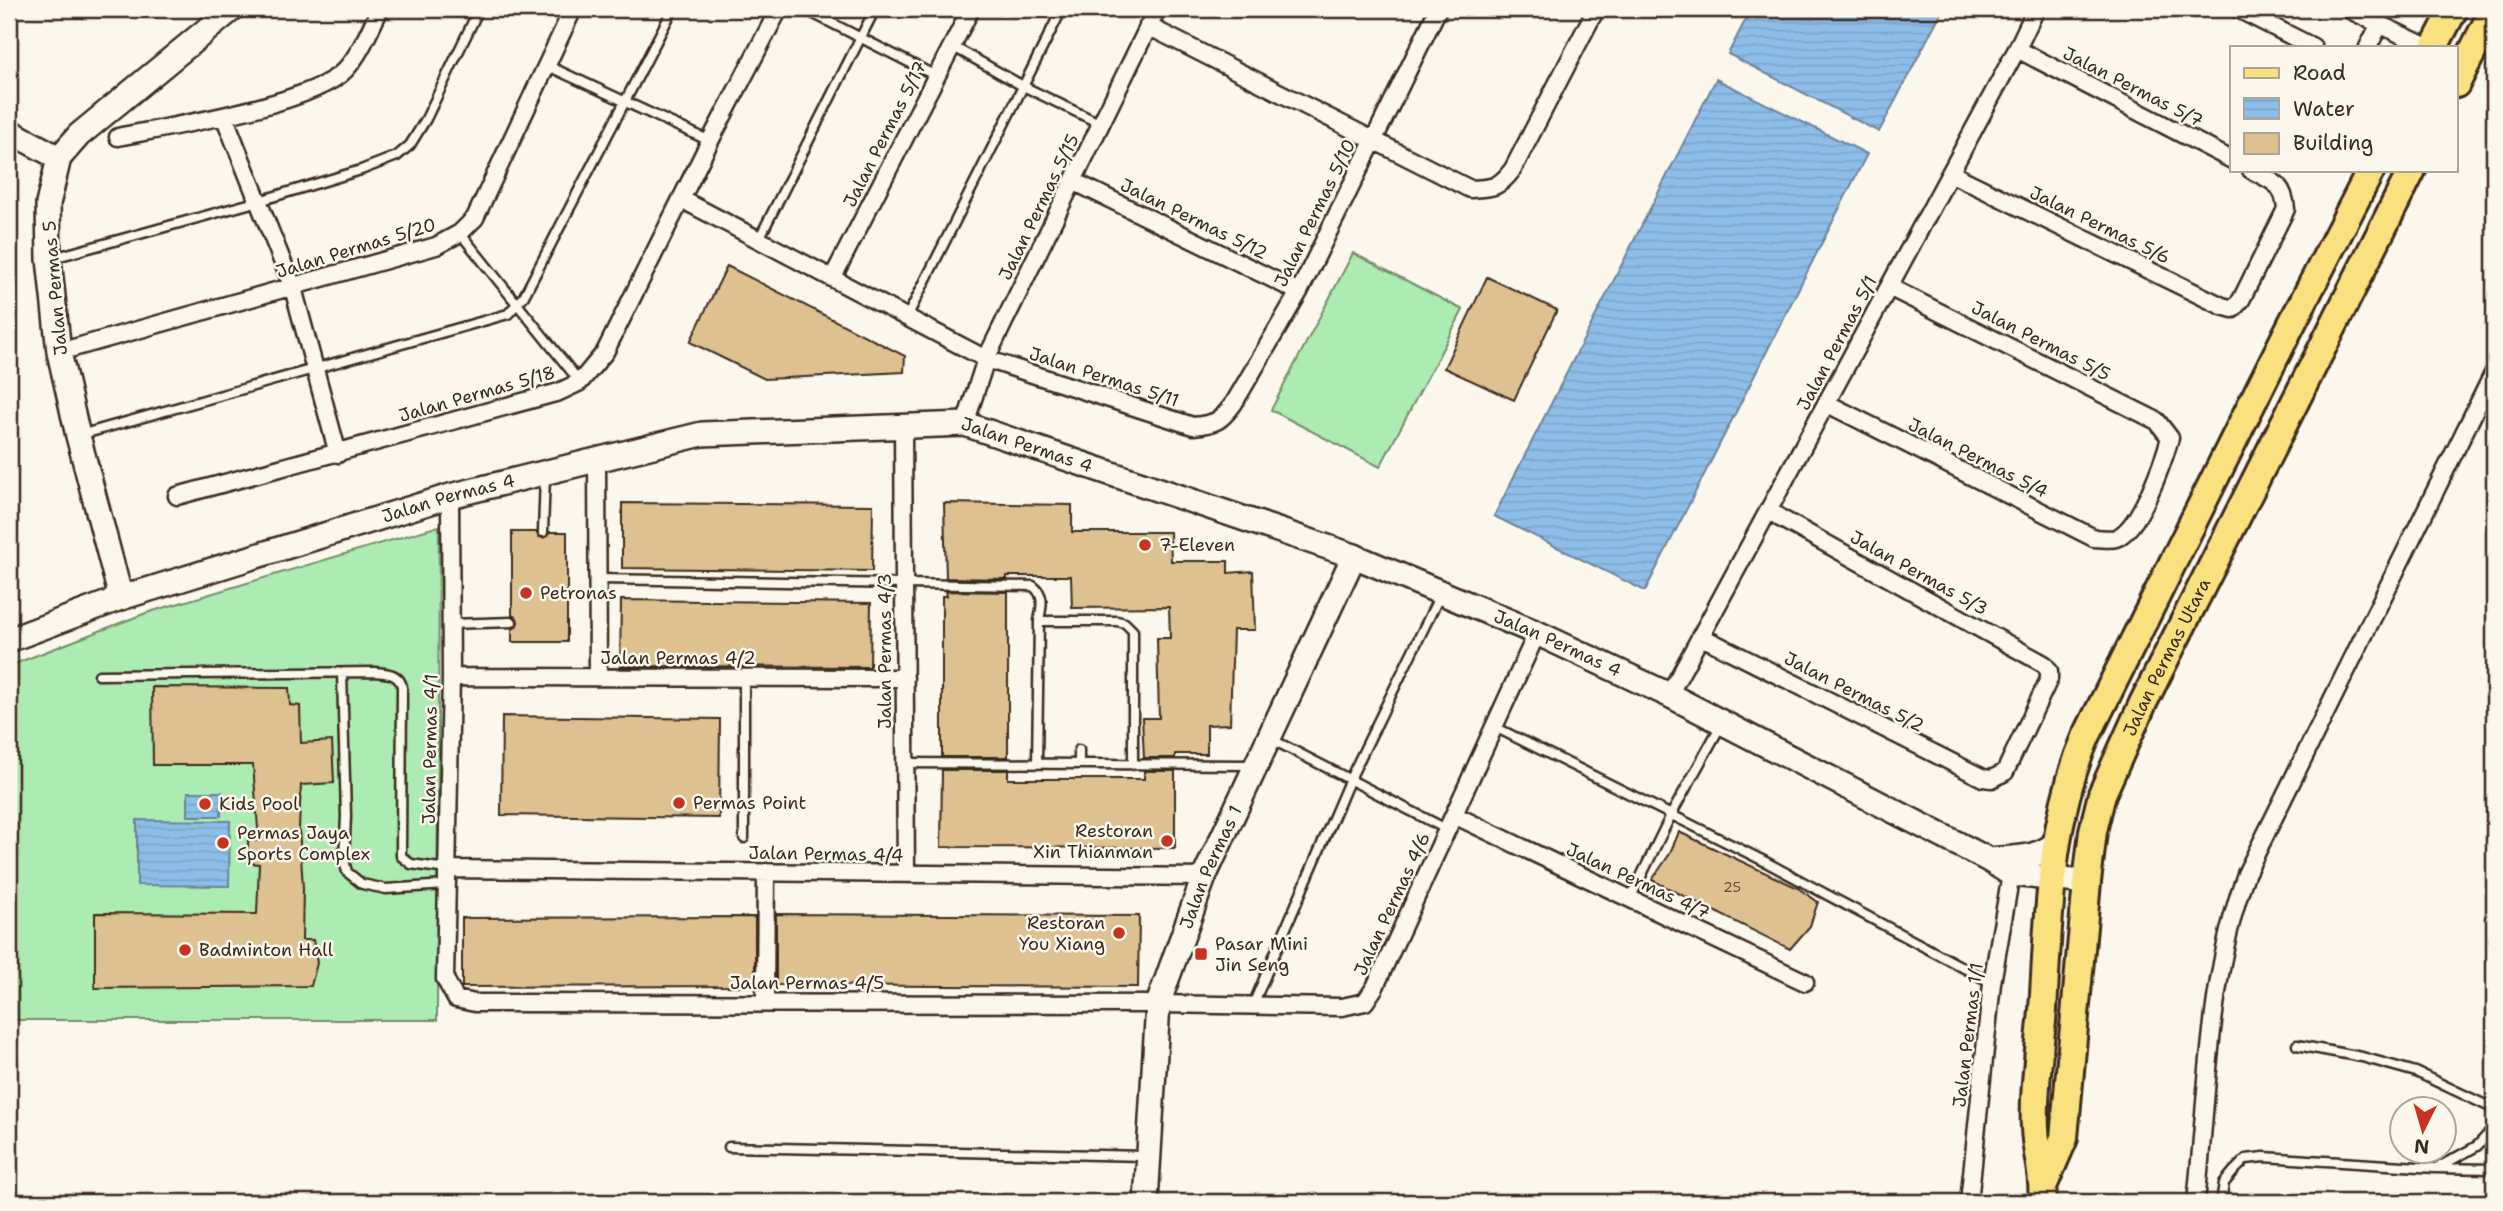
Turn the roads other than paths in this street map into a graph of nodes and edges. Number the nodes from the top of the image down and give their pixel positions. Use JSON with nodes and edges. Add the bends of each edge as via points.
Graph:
{"nodes":[{"id":1,"x":232,"y":9,"type":"edge"},
{"id":2,"x":380,"y":9,"type":"edge"},
{"id":3,"x":479,"y":9,"type":"edge"},
{"id":4,"x":573,"y":9,"type":"edge"},
{"id":5,"x":673,"y":9,"type":"edge"},
{"id":6,"x":779,"y":9,"type":"edge"},
{"id":7,"x":804,"y":9,"type":"edge"},
{"id":8,"x":875,"y":9,"type":"edge"},
{"id":9,"x":971,"y":9,"type":"edge"},
{"id":10,"x":1062,"y":9,"type":"edge"},
{"id":11,"x":1157,"y":9,"type":"edge"},
{"id":12,"x":1438,"y":9,"type":"edge"},
{"id":13,"x":1596,"y":9,"type":"edge"},
{"id":14,"x":2036,"y":9,"type":"edge"},
{"id":15,"x":2238,"y":9,"type":"edge"},
{"id":16,"x":2348,"y":9,"type":"edge"},
{"id":17,"x":2454,"y":9,"type":"edge"},
{"id":18,"x":2494,"y":9,"type":"edge"},
{"id":19,"x":2380,"y":24,"type":"junction"},
{"id":20,"x":1147,"y":26,"type":"junction"},
{"id":21,"x":859,"y":38,"type":"junction"},
{"id":22,"x":952,"y":46,"type":"junction"},
{"id":23,"x":2311,"y":46,"type":"edge"},
{"id":24,"x":2369,"y":46,"type":"edge"},
{"id":25,"x":2425,"y":46,"type":"edge"},
{"id":26,"x":2435,"y":46,"type":"edge"},
{"id":27,"x":2017,"y":49,"type":"junction"},
{"id":28,"x":546,"y":65,"type":"junction"},
{"id":29,"x":936,"y":76,"type":"junction"},
{"id":30,"x":2458,"y":80,"type":"edge"},
{"id":31,"x":1023,"y":86,"type":"junction"},
{"id":32,"x":624,"y":101,"type":"junction"},
{"id":33,"x":224,"y":116,"type":"junction"},
{"id":34,"x":1101,"y":124,"type":"junction"},
{"id":35,"x":9,"y":131,"type":"edge"},
{"id":36,"x":118,"y":138,"type":"dead end"},
{"id":37,"x":1373,"y":140,"type":"junction"},
{"id":38,"x":710,"y":141,"type":"junction"},
{"id":39,"x":60,"y":158,"type":"junction"},
{"id":40,"x":2230,"y":159,"type":"edge"},
{"id":41,"x":2255,"y":172,"type":"edge"},
{"id":42,"x":2370,"y":172,"type":"edge"},
{"id":43,"x":2411,"y":172,"type":"edge"},
{"id":44,"x":1950,"y":173,"type":"junction"},
{"id":45,"x":1073,"y":181,"type":"junction"},
{"id":46,"x":683,"y":200,"type":"junction"},
{"id":47,"x":259,"y":201,"type":"junction"},
{"id":48,"x":460,"y":233,"type":"junction"},
{"id":49,"x":759,"y":239,"type":"junction"},
{"id":50,"x":49,"y":259,"type":"junction"},
{"id":51,"x":833,"y":277,"type":"junction"},
{"id":52,"x":1889,"y":287,"type":"junction"},
{"id":53,"x":293,"y":288,"type":"junction"},
{"id":54,"x":1299,"y":292,"type":"junction"},
{"id":55,"x":516,"y":304,"type":"junction"},
{"id":56,"x":907,"y":317,"type":"junction"},
{"id":57,"x":59,"y":352,"type":"junction"},
{"id":58,"x":986,"y":359,"type":"junction"},
{"id":59,"x":314,"y":368,"type":"junction"},
{"id":60,"x":2494,"y":372,"type":"edge"},
{"id":61,"x":580,"y":382,"type":"junction"},
{"id":62,"x":1826,"y":402,"type":"junction"},
{"id":63,"x":964,"y":425,"type":"junction"},
{"id":64,"x":1211,"y":425,"type":"joint"},
{"id":65,"x":903,"y":428,"type":"junction"},
{"id":66,"x":78,"y":436,"type":"junction"},
{"id":67,"x":338,"y":454,"type":"junction"},
{"id":68,"x":597,"y":460,"type":"junction"},
{"id":69,"x":545,"y":473,"type":"junction"},
{"id":70,"x":177,"y":496,"type":"dead end"},
{"id":71,"x":450,"y":496,"type":"junction"},
{"id":72,"x":1769,"y":509,"type":"junction"},
{"id":73,"x":543,"y":532,"type":"dead end"},
{"id":74,"x":2115,"y":539,"type":"joint"},
{"id":75,"x":1354,"y":556,"type":"junction"},
{"id":76,"x":597,"y":579,"type":"junction"},
{"id":77,"x":904,"y":583,"type":"junction"},
{"id":78,"x":1442,"y":593,"type":"junction"},
{"id":79,"x":121,"y":598,"type":"junction"},
{"id":80,"x":1039,"y":621,"type":"junction"},
{"id":81,"x":512,"y":622,"type":"dead end"},
{"id":82,"x":450,"y":624,"type":"junction"},
{"id":83,"x":1538,"y":633,"type":"junction"},
{"id":84,"x":1700,"y":636,"type":"junction"},
{"id":85,"x":9,"y":640,"type":"edge"},
{"id":86,"x":342,"y":673,"type":"junction"},
{"id":87,"x":99,"y":675,"type":"dead end"},
{"id":88,"x":451,"y":677,"type":"junction"},
{"id":89,"x":598,"y":677,"type":"junction"},
{"id":90,"x":744,"y":678,"type":"junction"},
{"id":91,"x":905,"y":678,"type":"junction"},
{"id":92,"x":1669,"y":695,"type":"junction"},
{"id":93,"x":1723,"y":722,"type":"junction"},
{"id":94,"x":1494,"y":727,"type":"junction"},
{"id":95,"x":1268,"y":738,"type":"junction"},
{"id":96,"x":1079,"y":750,"type":"dead end"},
{"id":97,"x":905,"y":763,"type":"junction"},
{"id":98,"x":1037,"y":764,"type":"junction"},
{"id":99,"x":1079,"y":764,"type":"junction"},
{"id":100,"x":1133,"y":765,"type":"junction"},
{"id":101,"x":1255,"y":765,"type":"junction"},
{"id":102,"x":1992,"y":779,"type":"joint"},
{"id":103,"x":1349,"y":781,"type":"junction"},
{"id":104,"x":1671,"y":815,"type":"junction"},
{"id":105,"x":1451,"y":822,"type":"junction"},
{"id":106,"x":744,"y":838,"type":"dead end"},
{"id":107,"x":2057,"y":842,"type":"junction"},
{"id":108,"x":1989,"y":860,"type":"junction"},
{"id":109,"x":766,"y":872,"type":"junction"},
{"id":110,"x":906,"y":874,"type":"junction"},
{"id":111,"x":2011,"y":874,"type":"junction"},
{"id":112,"x":447,"y":877,"type":"junction"},
{"id":113,"x":1204,"y":877,"type":"junction"},
{"id":114,"x":2052,"y":878,"type":"junction"},
{"id":115,"x":2087,"y":882,"type":"junction"},
{"id":116,"x":1630,"y":899,"type":"junction"},
{"id":117,"x":1805,"y":982,"type":"dead end"},
{"id":118,"x":1992,"y":983,"type":"junction"},
{"id":119,"x":456,"y":999,"type":"joint"},
{"id":120,"x":765,"y":1002,"type":"junction"},
{"id":121,"x":1158,"y":1004,"type":"junction"},
{"id":122,"x":1252,"y":1007,"type":"junction"},
{"id":123,"x":2297,"y":1045,"type":"dead end"},
{"id":124,"x":2494,"y":1109,"type":"edge"},
{"id":125,"x":2494,"y":1128,"type":"edge"},
{"id":126,"x":729,"y":1147,"type":"dead end"},
{"id":127,"x":1148,"y":1156,"type":"junction"},
{"id":128,"x":2435,"y":1168,"type":"junction"},
{"id":129,"x":2494,"y":1169,"type":"edge"},
{"id":130,"x":2043,"y":1193,"type":"edge"},
{"id":131,"x":1146,"y":1202,"type":"edge"},
{"id":132,"x":1969,"y":1202,"type":"edge"},
{"id":133,"x":2196,"y":1202,"type":"edge"},
{"id":134,"x":2221,"y":1202,"type":"edge"}],
"edges":[{"from":1,"to":39,"type":"street","name":"Jalan Permas 5","via":[[117,102]]},
{"from":2,"to":33,"type":"street","via":[[344,72],[307,92]]},
{"from":3,"to":47,"type":"lane","via":[[410,145],[397,156],[361,170]]},
{"from":4,"to":28,"type":"street","name":"Jalan Permas 5/20"},
{"from":5,"to":32,"type":"lane"},
{"from":6,"to":38,"type":"street","name":"Jalan Permas 5/18"},
{"from":7,"to":21,"type":"lane"},
{"from":8,"to":21,"type":"lane"},
{"from":9,"to":22,"type":"street","name":"Jalan Permas 5/17"},
{"from":10,"to":31,"type":"lane"},
{"from":11,"to":20,"type":"street","name":"Jalan Permas 5/15"},
{"from":12,"to":37,"type":"street","name":"Jalan Permas 5/10"},
{"from":13,"to":37,"type":"street","via":[[1503,183],[1470,189]]},
{"from":14,"to":27,"type":"street","name":"Jalan Permas 5/1"},
{"from":15,"to":23,"type":"street"},
{"from":16,"to":19,"type":"street"},
{"from":17,"to":26,"type":"main road"},
{"from":18,"to":30,"type":"main road"},
{"from":19,"to":24,"type":"street"},
{"from":19,"to":25,"type":"street"},
{"from":20,"to":34,"type":"street","name":"Jalan Permas 5/15"},
{"from":20,"to":37,"type":"street"},
{"from":21,"to":29,"type":"lane"},
{"from":21,"to":49,"type":"lane"},
{"from":22,"to":29,"type":"street","name":"Jalan Permas 5/17"},
{"from":22,"to":31,"type":"lane"},
{"from":27,"to":40,"type":"street","name":"Jalan Permas 5/7"},
{"from":27,"to":44,"type":"street","name":"Jalan Permas 5/1"},
{"from":28,"to":32,"type":"lane"},
{"from":28,"to":48,"type":"street","name":"Jalan Permas 5/20","via":[[475,218]]},
{"from":29,"to":51,"type":"street","name":"Jalan Permas 5/17"},
{"from":31,"to":34,"type":"lane"},
{"from":31,"to":56,"type":"lane"},
{"from":32,"to":38,"type":"lane"},
{"from":32,"to":55,"type":"lane"},
{"from":33,"to":36,"type":"street"},
{"from":33,"to":47,"type":"street"},
{"from":34,"to":45,"type":"street","name":"Jalan Permas 5/15"},
{"from":35,"to":39,"type":"street"},
{"from":37,"to":54,"type":"street","name":"Jalan Permas 5/10"},
{"from":38,"to":46,"type":"street","name":"Jalan Permas 5/18"},
{"from":39,"to":50,"type":"street","name":"Jalan Permas 5","via":[[48,204]]},
{"from":41,"to":44,"type":"street","name":"Jalan Permas 5/6","via":[[2274,181],[2284,193],[2286,209],[2233,309]]},
{"from":42,"to":107,"type":"main road","name":"Jalan Permas Utara","via":[[2086,737],[2072,769]]},
{"from":43,"to":115,"type":"main road","name":"Jalan Permas Utara","via":[[2118,755],[2102,794]]},
{"from":44,"to":52,"type":"street","name":"Jalan Permas 5/1"},
{"from":45,"to":54,"type":"street","name":"Jalan Permas 5/12"},
{"from":45,"to":58,"type":"street","name":"Jalan Permas 5/15"},
{"from":46,"to":49,"type":"street","name":"Jalan Permas 5/11"},
{"from":46,"to":61,"type":"street","name":"Jalan Permas 5/18","via":[[606,352]]},
{"from":47,"to":50,"type":"lane"},
{"from":47,"to":53,"type":"street"},
{"from":48,"to":53,"type":"street","name":"Jalan Permas 5/20","via":[[436,246]]},
{"from":48,"to":55,"type":"lane"},
{"from":49,"to":51,"type":"street","name":"Jalan Permas 5/11"},
{"from":50,"to":57,"type":"street","name":"Jalan Permas 5"},
{"from":51,"to":56,"type":"street","name":"Jalan Permas 5/11"},
{"from":52,"to":62,"type":"street","name":"Jalan Permas 5/1"},
{"from":52,"to":74,"type":"street","name":"Jalan Permas 5/5","via":[[2157,421],[2170,438],[2164,459],[2131,527]]},
{"from":53,"to":57,"type":"street","name":"Jalan Permas 5/20"},
{"from":53,"to":59,"type":"street"},
{"from":54,"to":64,"type":"street","name":"Jalan Permas 5/10","via":[[1234,403]]},
{"from":55,"to":59,"type":"lane","via":[[508,314]]},
{"from":55,"to":61,"type":"lane"},
{"from":56,"to":58,"type":"street","name":"Jalan Permas 5/11"},
{"from":57,"to":66,"type":"street","name":"Jalan Permas 5"},
{"from":58,"to":63,"type":"street","name":"Jalan Permas 5/15"},
{"from":58,"to":64,"type":"street","name":"Jalan Permas 5/11","via":[[1194,426]]},
{"from":59,"to":66,"type":"lane"},
{"from":59,"to":67,"type":"street"},
{"from":60,"to":133,"type":"street","via":[[2245,874],[2232,913],[2216,1004]]},
{"from":61,"to":67,"type":"street","name":"Jalan Permas 5/18","via":[[559,392]]},
{"from":62,"to":72,"type":"street","name":"Jalan Permas 5/1"},
{"from":62,"to":74,"type":"street","name":"Jalan Permas 5/4","via":[[2094,538]]},
{"from":63,"to":65,"type":"street","name":"Jalan Permas 4"},
{"from":63,"to":75,"type":"street","name":"Jalan Permas 4"},
{"from":65,"to":68,"type":"street","name":"Jalan Permas 4","via":[[702,434]]},
{"from":65,"to":77,"type":"street","name":"Jalan Permas 4/3"},
{"from":66,"to":79,"type":"street","name":"Jalan Permas 5"},
{"from":67,"to":70,"type":"street","name":"Jalan Permas 5/18"},
{"from":68,"to":69,"type":"street","name":"Jalan Permas 4"},
{"from":68,"to":76,"type":"street"},
{"from":69,"to":71,"type":"street","name":"Jalan Permas 4"},
{"from":69,"to":73,"type":"lane"},
{"from":71,"to":79,"type":"street","name":"Jalan Permas 4"},
{"from":71,"to":82,"type":"street","name":"Jalan Permas 4/1"},
{"from":72,"to":84,"type":"street","name":"Jalan Permas 5/1"},
{"from":72,"to":102,"type":"street","name":"Jalan Permas 5/3","via":[[2044,664],[2049,679],[2005,772]]},
{"from":75,"to":78,"type":"street","name":"Jalan Permas 4"},
{"from":75,"to":95,"type":"street","name":"Jalan Permas 1"},
{"from":76,"to":77,"type":"lane"},
{"from":76,"to":89,"type":"street"},
{"from":77,"to":80,"type":"lane","via":[[1033,586],[1042,600]]},
{"from":77,"to":91,"type":"street","name":"Jalan Permas 4/3"},
{"from":78,"to":83,"type":"street","name":"Jalan Permas 4"},
{"from":78,"to":103,"type":"lane"},
{"from":79,"to":85,"type":"street","name":"Jalan Permas 4"},
{"from":80,"to":98,"type":"lane"},
{"from":80,"to":100,"type":"lane","via":[[1117,621],[1133,631]]},
{"from":81,"to":82,"type":"lane"},
{"from":82,"to":88,"type":"street","name":"Jalan Permas 4/1"},
{"from":83,"to":92,"type":"street","name":"Jalan Permas 4"},
{"from":83,"to":94,"type":"street","name":"Jalan Permas 4/6"},
{"from":84,"to":92,"type":"street","name":"Jalan Permas 5/1"},
{"from":84,"to":102,"type":"street","name":"Jalan Permas 5/2"},
{"from":86,"to":87,"type":"lane"},
{"from":86,"to":112,"type":"lane","via":[[384,672],[401,682],[401,856]]},
{"from":86,"to":112,"type":"lane","via":[[347,872],[362,884],[386,889]]},
{"from":88,"to":89,"type":"street","name":"Jalan Permas 4/2"},
{"from":88,"to":112,"type":"street","name":"Jalan Permas 4/1"},
{"from":89,"to":90,"type":"street","name":"Jalan Permas 4/2"},
{"from":90,"to":91,"type":"street","name":"Jalan Permas 4/2"},
{"from":90,"to":106,"type":"lane"},
{"from":91,"to":97,"type":"street","name":"Jalan Permas 4/3"},
{"from":92,"to":93,"type":"street","name":"Jalan Permas 4"},
{"from":93,"to":104,"type":"lane"},
{"from":93,"to":108,"type":"street","name":"Jalan Permas 4"},
{"from":94,"to":104,"type":"lane"},
{"from":94,"to":105,"type":"street","name":"Jalan Permas 4/6"},
{"from":95,"to":101,"type":"street","name":"Jalan Permas 1"},
{"from":95,"to":103,"type":"lane"},
{"from":96,"to":99,"type":"lane"},
{"from":97,"to":98,"type":"lane"},
{"from":97,"to":110,"type":"street","name":"Jalan Permas 4/3"},
{"from":98,"to":99,"type":"lane"},
{"from":99,"to":100,"type":"lane"},
{"from":100,"to":101,"type":"lane"},
{"from":101,"to":113,"type":"street","name":"Jalan Permas 1"},
{"from":103,"to":105,"type":"lane"},
{"from":103,"to":122,"type":"lane"},
{"from":104,"to":116,"type":"lane"},
{"from":104,"to":118,"type":"lane"},
{"from":105,"to":116,"type":"street","name":"Jalan Permas 4/7"},
{"from":105,"to":122,"type":"street","name":"Jalan Permas 4/6","via":[[1365,1002],[1342,1007]]},
{"from":107,"to":108,"type":"street","via":[[2032,857]]},
{"from":107,"to":114,"type":"main road","name":"Jalan Permas Utara"},
{"from":108,"to":111,"type":"street","name":"Jalan Permas 4"},
{"from":109,"to":110,"type":"street","name":"Jalan Permas 4/4"},
{"from":109,"to":112,"type":"street","name":"Jalan Permas 4/4"},
{"from":109,"to":120,"type":"street"},
{"from":110,"to":113,"type":"street","name":"Jalan Permas 4/4"},
{"from":111,"to":114,"type":"street","name":"Jalan Permas 4"},
{"from":111,"to":118,"type":"street","name":"Jalan Permas 1/1"},
{"from":112,"to":119,"type":"street","name":"Jalan Permas 4/1","via":[[445,979]]},
{"from":113,"to":121,"type":"street","name":"Jalan Permas 1"},
{"from":114,"to":115,"type":"street","name":"Jalan Permas 4"},
{"from":114,"to":130,"type":"main road","name":"Jalan Permas Utara","via":[[2035,1129]]},
{"from":115,"to":130,"type":"main road","name":"Jalan Permas Utara","via":[[2064,1138]]},
{"from":116,"to":117,"type":"street","name":"Jalan Permas 4/7"},
{"from":118,"to":132,"type":"street","name":"Jalan Permas 1/1"},
{"from":119,"to":120,"type":"street","name":"Jalan Permas 4/5","via":[[475,1003]]},
{"from":120,"to":121,"type":"street","name":"Jalan Permas 4/5"},
{"from":121,"to":122,"type":"street","name":"Jalan Permas 4/6"},
{"from":121,"to":127,"type":"street","name":"Jalan Permas 1"},
{"from":123,"to":124,"type":"lane","via":[[2416,1072]]},
{"from":125,"to":128,"type":"lane","via":[[2477,1146]]},
{"from":126,"to":127,"type":"lane"},
{"from":127,"to":131,"type":"street","name":"Jalan Permas 1"},
{"from":128,"to":129,"type":"lane"},
{"from":128,"to":134,"type":"lane","via":[[2246,1159],[2224,1183]]}]}
